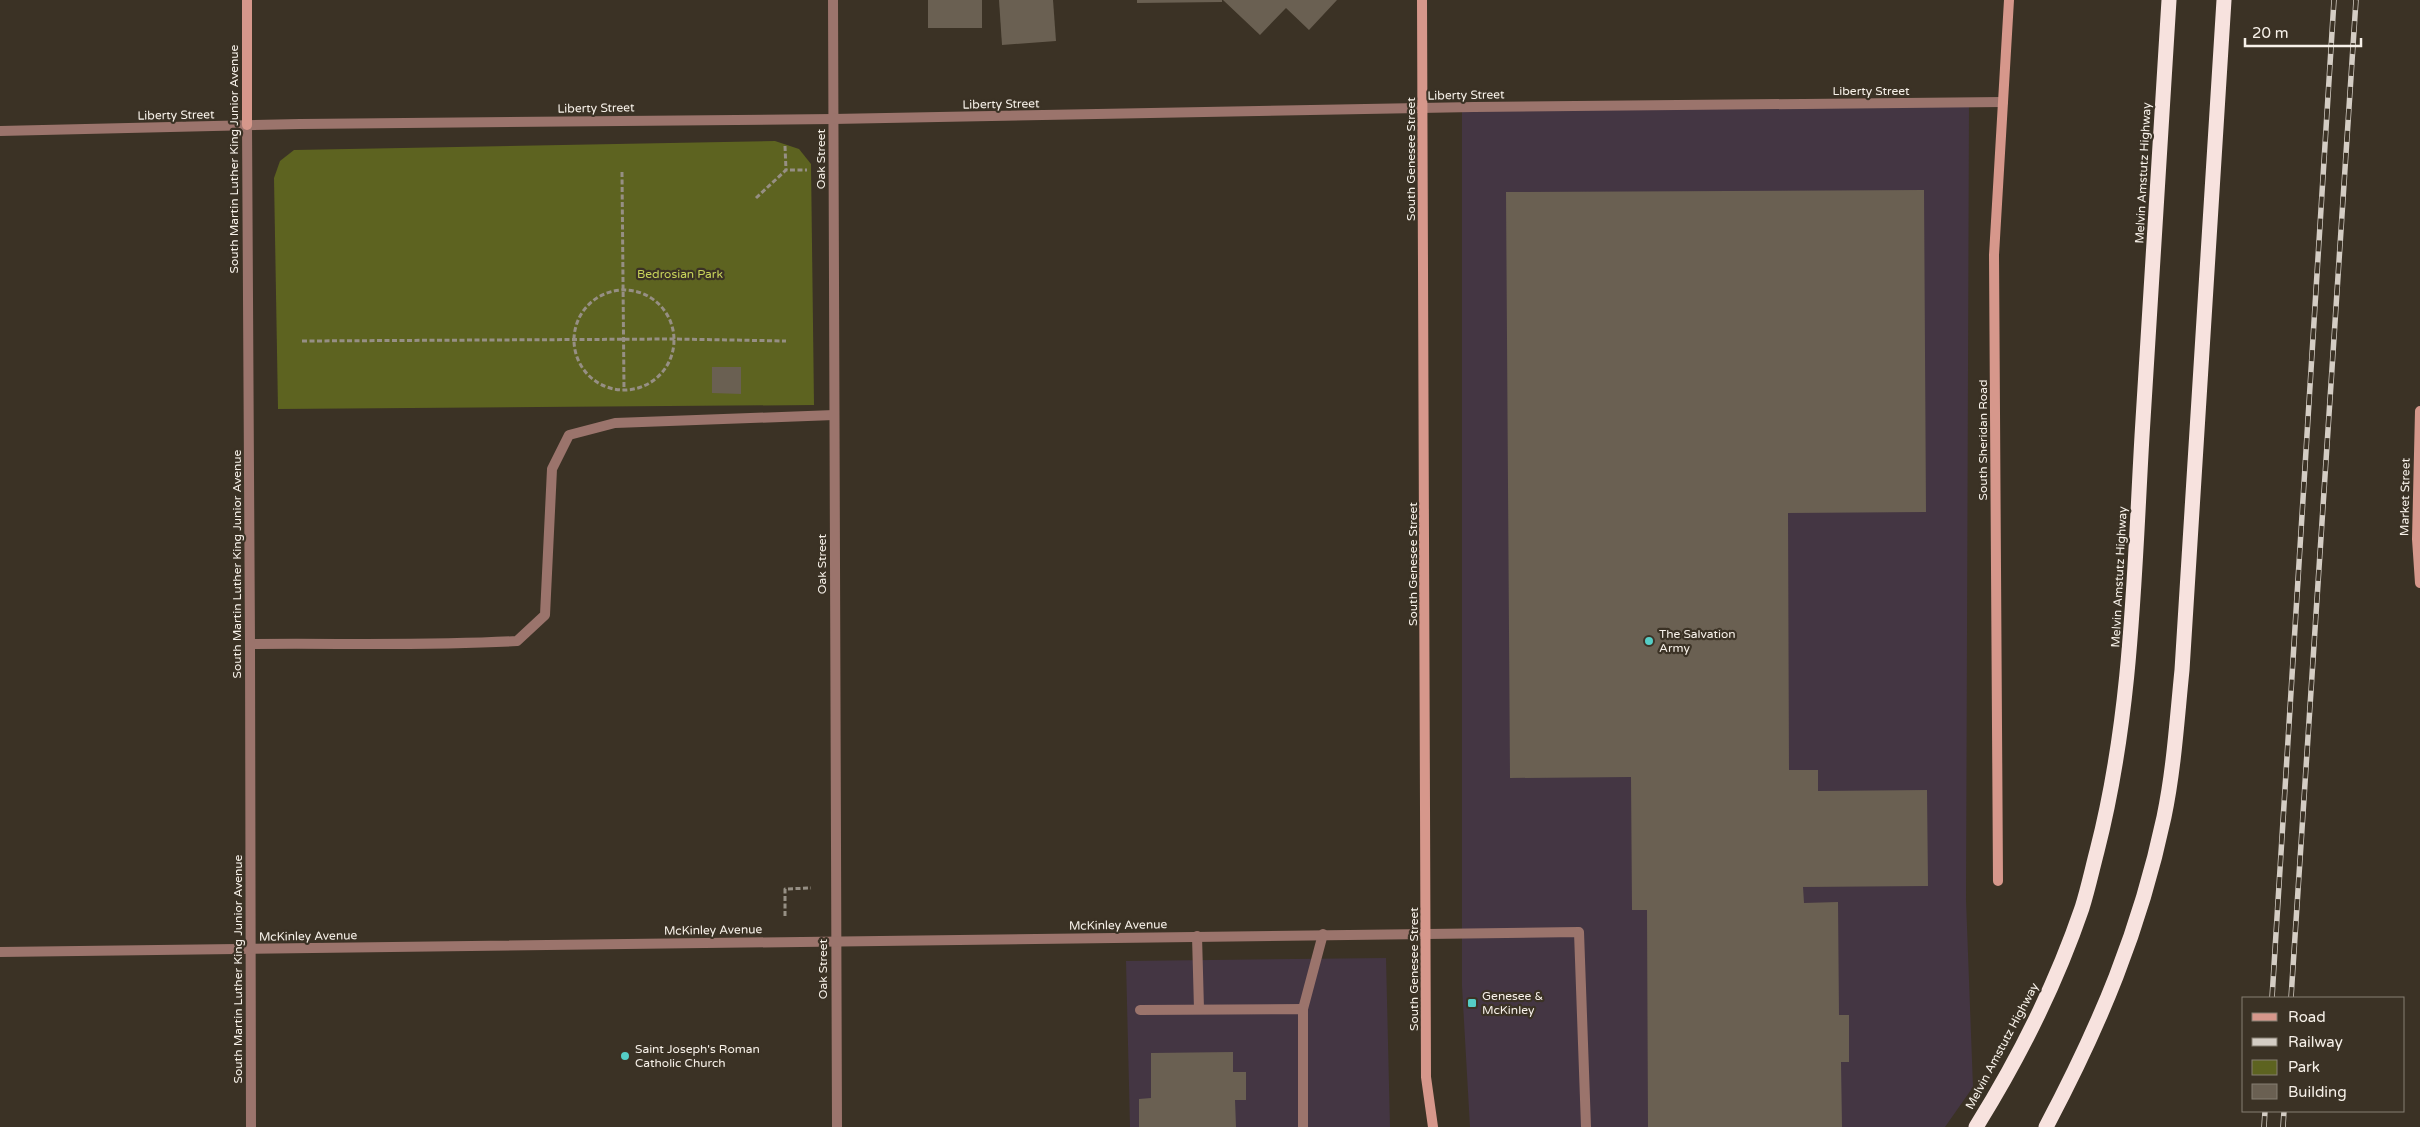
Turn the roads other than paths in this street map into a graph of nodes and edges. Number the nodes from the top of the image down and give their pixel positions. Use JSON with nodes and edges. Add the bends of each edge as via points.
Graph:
{"nodes":[{"id":1,"x":247,"y":0,"type":"edge"},
{"id":2,"x":833,"y":0,"type":"edge"},
{"id":3,"x":1422,"y":0,"type":"edge"},
{"id":4,"x":2009,"y":0,"type":"edge"},
{"id":5,"x":2168,"y":0,"type":"edge"},
{"id":6,"x":2224,"y":0,"type":"edge"},
{"id":7,"x":2003,"y":102,"type":"junction"},
{"id":8,"x":1423,"y":108,"type":"junction"},
{"id":9,"x":833,"y":120,"type":"junction"},
{"id":10,"x":247,"y":125,"type":"junction"},
{"id":11,"x":0,"y":131,"type":"edge"},
{"id":12,"x":2420,"y":411,"type":"edge"},
{"id":13,"x":834,"y":414,"type":"junction"},
{"id":14,"x":2420,"y":583,"type":"edge"},
{"id":15,"x":250,"y":644,"type":"junction"},
{"id":16,"x":1998,"y":881,"type":"dead end"},
{"id":17,"x":1323,"y":934,"type":"junction"},
{"id":18,"x":1427,"y":934,"type":"junction"},
{"id":19,"x":1197,"y":936,"type":"junction"},
{"id":20,"x":836,"y":942,"type":"junction"},
{"id":21,"x":250,"y":949,"type":"junction"},
{"id":22,"x":0,"y":952,"type":"edge"},
{"id":23,"x":1199,"y":1008,"type":"junction"},
{"id":24,"x":1303,"y":1009,"type":"junction"},
{"id":25,"x":1140,"y":1010,"type":"dead end"},
{"id":26,"x":251,"y":1127,"type":"edge"},
{"id":27,"x":837,"y":1127,"type":"edge"},
{"id":28,"x":1303,"y":1127,"type":"edge"},
{"id":29,"x":1433,"y":1127,"type":"edge"},
{"id":30,"x":1586,"y":1127,"type":"edge"},
{"id":31,"x":1976,"y":1127,"type":"edge"},
{"id":32,"x":2046,"y":1127,"type":"edge"}],
"edges":[{"from":1,"to":10,"type":"street","name":"South Martin Luther King Junior Avenue"},
{"from":2,"to":9,"type":"street","name":"Oak Street"},
{"from":3,"to":8,"type":"street","name":"South Genesee Street"},
{"from":4,"to":7,"type":"street","name":"South Sheridan Road"},
{"from":5,"to":31,"type":"highway","name":"Melvin Amstutz Highway","via":[[2130,644],[2118,755],[2083,906],[2056,976],[2030,1030]]},
{"from":6,"to":32,"type":"highway","via":[[2175,746],[2164,815],[2127,954],[2100,1019]]},
{"from":7,"to":8,"type":"street","name":"Liberty Street"},
{"from":7,"to":16,"type":"street","name":"South Sheridan Road","via":[[1994,255]]},
{"from":8,"to":9,"type":"street","name":"Liberty Street"},
{"from":8,"to":18,"type":"street","name":"South Genesee Street"},
{"from":9,"to":10,"type":"street","name":"Liberty Street"},
{"from":9,"to":13,"type":"street","name":"Oak Street"},
{"from":10,"to":11,"type":"street","name":"Liberty Street"},
{"from":10,"to":15,"type":"street","name":"South Martin Luther King Junior Avenue"},
{"from":12,"to":14,"type":"street","name":"Market Street","via":[[2417,539]]},
{"from":13,"to":15,"type":"street","via":[[615,424],[569,435],[552,469],[545,615],[517,642]]},
{"from":13,"to":20,"type":"street","name":"Oak Street"},
{"from":15,"to":21,"type":"street","name":"South Martin Luther King Junior Avenue"},
{"from":17,"to":18,"type":"street","name":"McKinley Avenue"},
{"from":17,"to":19,"type":"street","name":"McKinley Avenue"},
{"from":17,"to":24,"type":"street"},
{"from":18,"to":29,"type":"street","name":"South Genesee Street","via":[[1426,1078]]},
{"from":18,"to":30,"type":"street","name":"McKinley Avenue","via":[[1580,932]]},
{"from":19,"to":20,"type":"street","name":"McKinley Avenue"},
{"from":19,"to":23,"type":"street"},
{"from":20,"to":21,"type":"street","name":"McKinley Avenue"},
{"from":20,"to":27,"type":"street","name":"Oak Street"},
{"from":21,"to":22,"type":"street","name":"McKinley Avenue"},
{"from":21,"to":26,"type":"street","name":"South Martin Luther King Junior Avenue"},
{"from":23,"to":24,"type":"street"},
{"from":23,"to":25,"type":"street"},
{"from":24,"to":28,"type":"street"}]}
